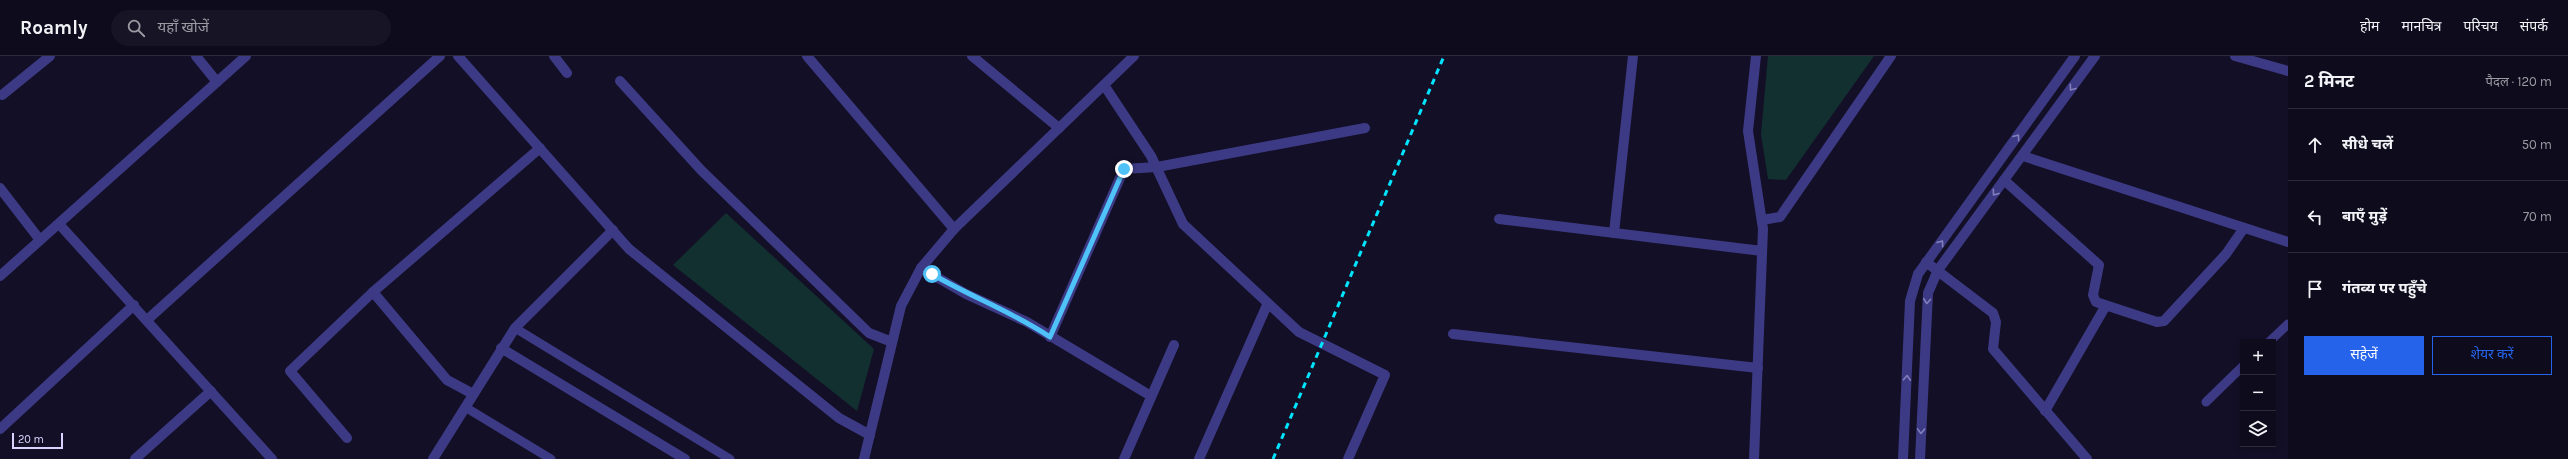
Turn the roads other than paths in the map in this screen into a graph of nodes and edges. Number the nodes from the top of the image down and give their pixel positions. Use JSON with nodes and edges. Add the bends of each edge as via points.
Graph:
{"nodes":[{"id":1,"x":50,"y":56,"type":"edge"},
{"id":2,"x":196,"y":56,"type":"edge"},
{"id":3,"x":246,"y":56,"type":"edge"},
{"id":4,"x":440,"y":56,"type":"edge"},
{"id":5,"x":458,"y":56,"type":"edge"},
{"id":6,"x":554,"y":56,"type":"edge"},
{"id":7,"x":807,"y":56,"type":"edge"},
{"id":8,"x":972,"y":56,"type":"edge"},
{"id":9,"x":1134,"y":56,"type":"edge"},
{"id":10,"x":1633,"y":56,"type":"edge"},
{"id":11,"x":1756,"y":56,"type":"edge"},
{"id":12,"x":1892,"y":56,"type":"edge"},
{"id":13,"x":2075,"y":56,"type":"edge"},
{"id":14,"x":2095,"y":56,"type":"edge"},
{"id":15,"x":2235,"y":56,"type":"edge"},
{"id":16,"x":2288,"y":71,"type":"edge"},
{"id":17,"x":567,"y":73,"type":"dead end"},
{"id":18,"x":620,"y":81,"type":"dead end"},
{"id":19,"x":217,"y":82,"type":"junction"},
{"id":20,"x":1104,"y":85,"type":"junction"},
{"id":21,"x":2,"y":95,"type":"dead end"},
{"id":22,"x":1059,"y":128,"type":"junction"},
{"id":23,"x":1365,"y":128,"type":"dead end"},
{"id":24,"x":540,"y":148,"type":"junction"},
{"id":25,"x":2023,"y":156,"type":"junction"},
{"id":26,"x":1157,"y":167,"type":"junction"},
{"id":27,"x":2004,"y":180,"type":"junction"},
{"id":28,"x":0,"y":188,"type":"edge"},
{"id":29,"x":1499,"y":219,"type":"dead end"},
{"id":30,"x":1762,"y":220,"type":"junction"},
{"id":31,"x":59,"y":224,"type":"junction"},
{"id":32,"x":954,"y":228,"type":"junction"},
{"id":33,"x":2244,"y":228,"type":"junction"},
{"id":34,"x":613,"y":230,"type":"junction"},
{"id":35,"x":1614,"y":233,"type":"junction"},
{"id":36,"x":40,"y":240,"type":"junction"},
{"id":37,"x":2288,"y":242,"type":"edge"},
{"id":38,"x":1762,"y":251,"type":"junction"},
{"id":39,"x":1926,"y":262,"type":"junction"},
{"id":40,"x":921,"y":268,"type":"junction"},
{"id":41,"x":1938,"y":270,"type":"junction"},
{"id":42,"x":0,"y":276,"type":"edge"},
{"id":43,"x":373,"y":292,"type":"junction"},
{"id":44,"x":134,"y":305,"type":"junction"},
{"id":45,"x":1267,"y":305,"type":"junction"},
{"id":46,"x":2105,"y":306,"type":"junction"},
{"id":47,"x":148,"y":320,"type":"junction"},
{"id":48,"x":2288,"y":324,"type":"edge"},
{"id":49,"x":515,"y":328,"type":"junction"},
{"id":50,"x":1453,"y":334,"type":"dead end"},
{"id":51,"x":1050,"y":337,"type":"junction"},
{"id":52,"x":2272,"y":339,"type":"edge"},
{"id":53,"x":892,"y":342,"type":"junction"},
{"id":54,"x":1174,"y":345,"type":"dead end"},
{"id":55,"x":501,"y":348,"type":"junction"},
{"id":56,"x":1758,"y":368,"type":"junction"},
{"id":57,"x":2240,"y":369,"type":"edge"},
{"id":58,"x":211,"y":391,"type":"junction"},
{"id":59,"x":473,"y":394,"type":"junction"},
{"id":60,"x":1151,"y":396,"type":"junction"},
{"id":61,"x":2206,"y":402,"type":"dead end"},
{"id":62,"x":465,"y":407,"type":"junction"},
{"id":63,"x":2045,"y":411,"type":"junction"},
{"id":64,"x":0,"y":429,"type":"edge"},
{"id":65,"x":870,"y":435,"type":"junction"},
{"id":66,"x":347,"y":438,"type":"dead end"},
{"id":67,"x":135,"y":459,"type":"edge"},
{"id":68,"x":272,"y":459,"type":"edge"},
{"id":69,"x":433,"y":459,"type":"edge"},
{"id":70,"x":551,"y":459,"type":"edge"},
{"id":71,"x":685,"y":459,"type":"edge"},
{"id":72,"x":730,"y":459,"type":"edge"},
{"id":73,"x":864,"y":459,"type":"edge"},
{"id":74,"x":1124,"y":459,"type":"edge"},
{"id":75,"x":1199,"y":459,"type":"edge"},
{"id":76,"x":1348,"y":459,"type":"edge"},
{"id":77,"x":1754,"y":459,"type":"edge"},
{"id":78,"x":1903,"y":459,"type":"edge"},
{"id":79,"x":1920,"y":459,"type":"edge"},
{"id":80,"x":2087,"y":459,"type":"edge"}],
"edges":[{"from":1,"to":21,"type":"street"},
{"from":2,"to":19,"type":"street"},
{"from":3,"to":19,"type":"street"},
{"from":4,"to":47,"type":"street"},
{"from":5,"to":24,"type":"street"},
{"from":6,"to":17,"type":"street"},
{"from":7,"to":32,"type":"street"},
{"from":8,"to":22,"type":"street"},
{"from":9,"to":20,"type":"street"},
{"from":10,"to":35,"type":"street"},
{"from":11,"to":30,"type":"street","via":[[1748,132]]},
{"from":12,"to":30,"type":"street","via":[[1780,217]]},
{"from":39,"to":13,"type":"street","one_way":true},
{"from":14,"to":25,"type":"street","one_way":true},
{"from":15,"to":16,"type":"street"},
{"from":18,"to":53,"type":"street","via":[[701,170],[870,333]]},
{"from":19,"to":31,"type":"street"},
{"from":20,"to":22,"type":"street"},
{"from":20,"to":26,"type":"street"},
{"from":22,"to":32,"type":"street"},
{"from":23,"to":26,"type":"street"},
{"from":24,"to":34,"type":"street"},
{"from":24,"to":43,"type":"street"},
{"from":25,"to":27,"type":"street"},
{"from":25,"to":33,"type":"street"},
{"from":26,"to":45,"type":"street","via":[[1183,224]]},
{"from":26,"to":51,"type":"street","via":[[1124,169]]},
{"from":27,"to":41,"type":"street","one_way":true},
{"from":27,"to":46,"type":"street","via":[[2099,265],[2093,299]]},
{"from":28,"to":36,"type":"street"},
{"from":29,"to":35,"type":"street"},
{"from":30,"to":38,"type":"street"},
{"from":31,"to":36,"type":"street"},
{"from":31,"to":44,"type":"street"},
{"from":32,"to":40,"type":"street"},
{"from":33,"to":37,"type":"street"},
{"from":33,"to":46,"type":"street","via":[[2226,254],[2164,321],[2157,322]]},
{"from":34,"to":49,"type":"street"},
{"from":34,"to":65,"type":"street","via":[[629,249],[839,418]]},
{"from":35,"to":38,"type":"street"},
{"from":36,"to":42,"type":"street"},
{"from":38,"to":56,"type":"street"},
{"from":39,"to":41,"type":"street"},
{"from":78,"to":39,"type":"street","one_way":true,"via":[[1910,301],[1918,274]]},
{"from":40,"to":51,"type":"street","via":[[966,294],[1027,322]]},
{"from":40,"to":53,"type":"street","via":[[901,306]]},
{"from":41,"to":63,"type":"street","via":[[1994,313],[1996,322],[1993,349]]},
{"from":41,"to":79,"type":"street","one_way":true,"via":[[1928,293]]},
{"from":43,"to":59,"type":"street","via":[[447,380]]},
{"from":43,"to":66,"type":"street","via":[[290,371]]},
{"from":44,"to":47,"type":"street"},
{"from":44,"to":64,"type":"street"},
{"from":45,"to":75,"type":"street"},
{"from":45,"to":76,"type":"street","via":[[1299,332],[1385,375]]},
{"from":46,"to":63,"type":"street"},
{"from":47,"to":58,"type":"street"},
{"from":48,"to":52,"type":"lane"},
{"from":49,"to":55,"type":"street"},
{"from":49,"to":72,"type":"lane"},
{"from":50,"to":56,"type":"street"},
{"from":51,"to":60,"type":"street"},
{"from":53,"to":65,"type":"street"},
{"from":54,"to":60,"type":"street"},
{"from":55,"to":59,"type":"street"},
{"from":55,"to":71,"type":"street"},
{"from":56,"to":77,"type":"street"},
{"from":57,"to":61,"type":"lane"},
{"from":58,"to":67,"type":"street"},
{"from":58,"to":68,"type":"street"},
{"from":59,"to":62,"type":"street"},
{"from":60,"to":74,"type":"street"},
{"from":62,"to":69,"type":"street"},
{"from":62,"to":70,"type":"lane"},
{"from":63,"to":80,"type":"street"},
{"from":65,"to":73,"type":"street"}]}
